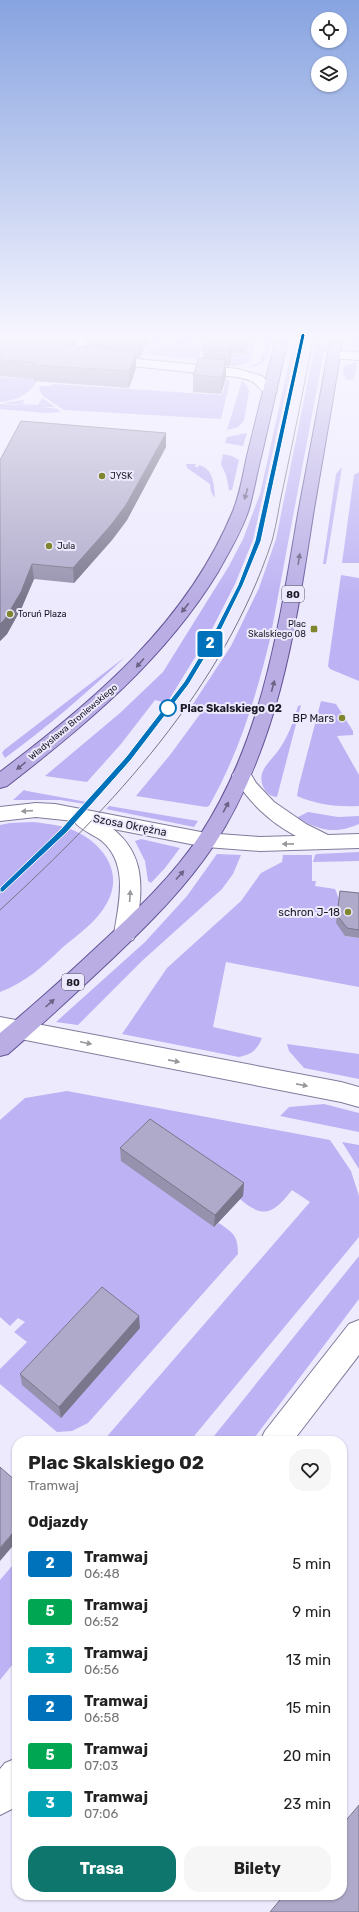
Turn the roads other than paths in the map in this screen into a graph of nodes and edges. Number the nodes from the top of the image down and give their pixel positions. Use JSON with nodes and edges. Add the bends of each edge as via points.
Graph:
{"nodes":[{"id":1,"x":262,"y":424,"type":"edge"},
{"id":2,"x":322,"y":424,"type":"edge"},
{"id":3,"x":242,"y":775,"type":"junction"},
{"id":4,"x":0,"y":782,"type":"edge"},
{"id":5,"x":55,"y":811,"type":"junction"},
{"id":6,"x":0,"y":814,"type":"edge"},
{"id":7,"x":206,"y":840,"type":"junction"},
{"id":8,"x":359,"y":842,"type":"edge"},
{"id":9,"x":327,"y":843,"type":"junction"},
{"id":10,"x":125,"y":934,"type":"junction"},
{"id":11,"x":10,"y":1028,"type":"edge"},
{"id":12,"x":0,"y":1047,"type":"edge"},
{"id":13,"x":353,"y":1094,"type":"edge"},
{"id":14,"x":359,"y":1333,"type":"edge"},
{"id":15,"x":279,"y":1436,"type":"edge"},
{"id":16,"x":12,"y":1781,"type":"edge"},
{"id":17,"x":0,"y":1797,"type":"edge"}],
"edges":[{"from":1,"to":4,"type":"main road","name":"Władysława Broniewskiego","one_way":true,"via":[[235,526],[190,602],[135,669],[89,711]]},
{"from":3,"to":2,"type":"main road","number":"80","one_way":true,"via":[[258,737],[274,686],[296,578]]},
{"from":7,"to":3,"type":"main road","number":"80","one_way":true},
{"from":3,"to":9,"type":"street","via":[[250,790],[275,815]]},
{"from":5,"to":6,"type":"street","name":"Szosa Okrężna","one_way":true,"via":[[36,810]]},
{"from":5,"to":7,"type":"street","name":"Szosa Okrężna"},
{"from":10,"to":5,"type":"street","name":"Szosa Okrężna","one_way":true,"via":[[131,885],[130,869],[125,856],[118,844],[91,824]]},
{"from":9,"to":7,"type":"street","name":"Szosa Okrężna","one_way":true,"via":[[257,844]]},
{"from":10,"to":7,"type":"main road","number":"80","one_way":true,"via":[[185,870]]},
{"from":8,"to":9,"type":"street","name":"Szosa Okrężna"},
{"from":11,"to":10,"type":"main road","number":"80","one_way":true},
{"from":11,"to":12,"type":"main road","number":"80"},
{"from":11,"to":13,"type":"street","one_way":true},
{"from":14,"to":15,"type":"street"},
{"from":16,"to":17,"type":"street"}]}
